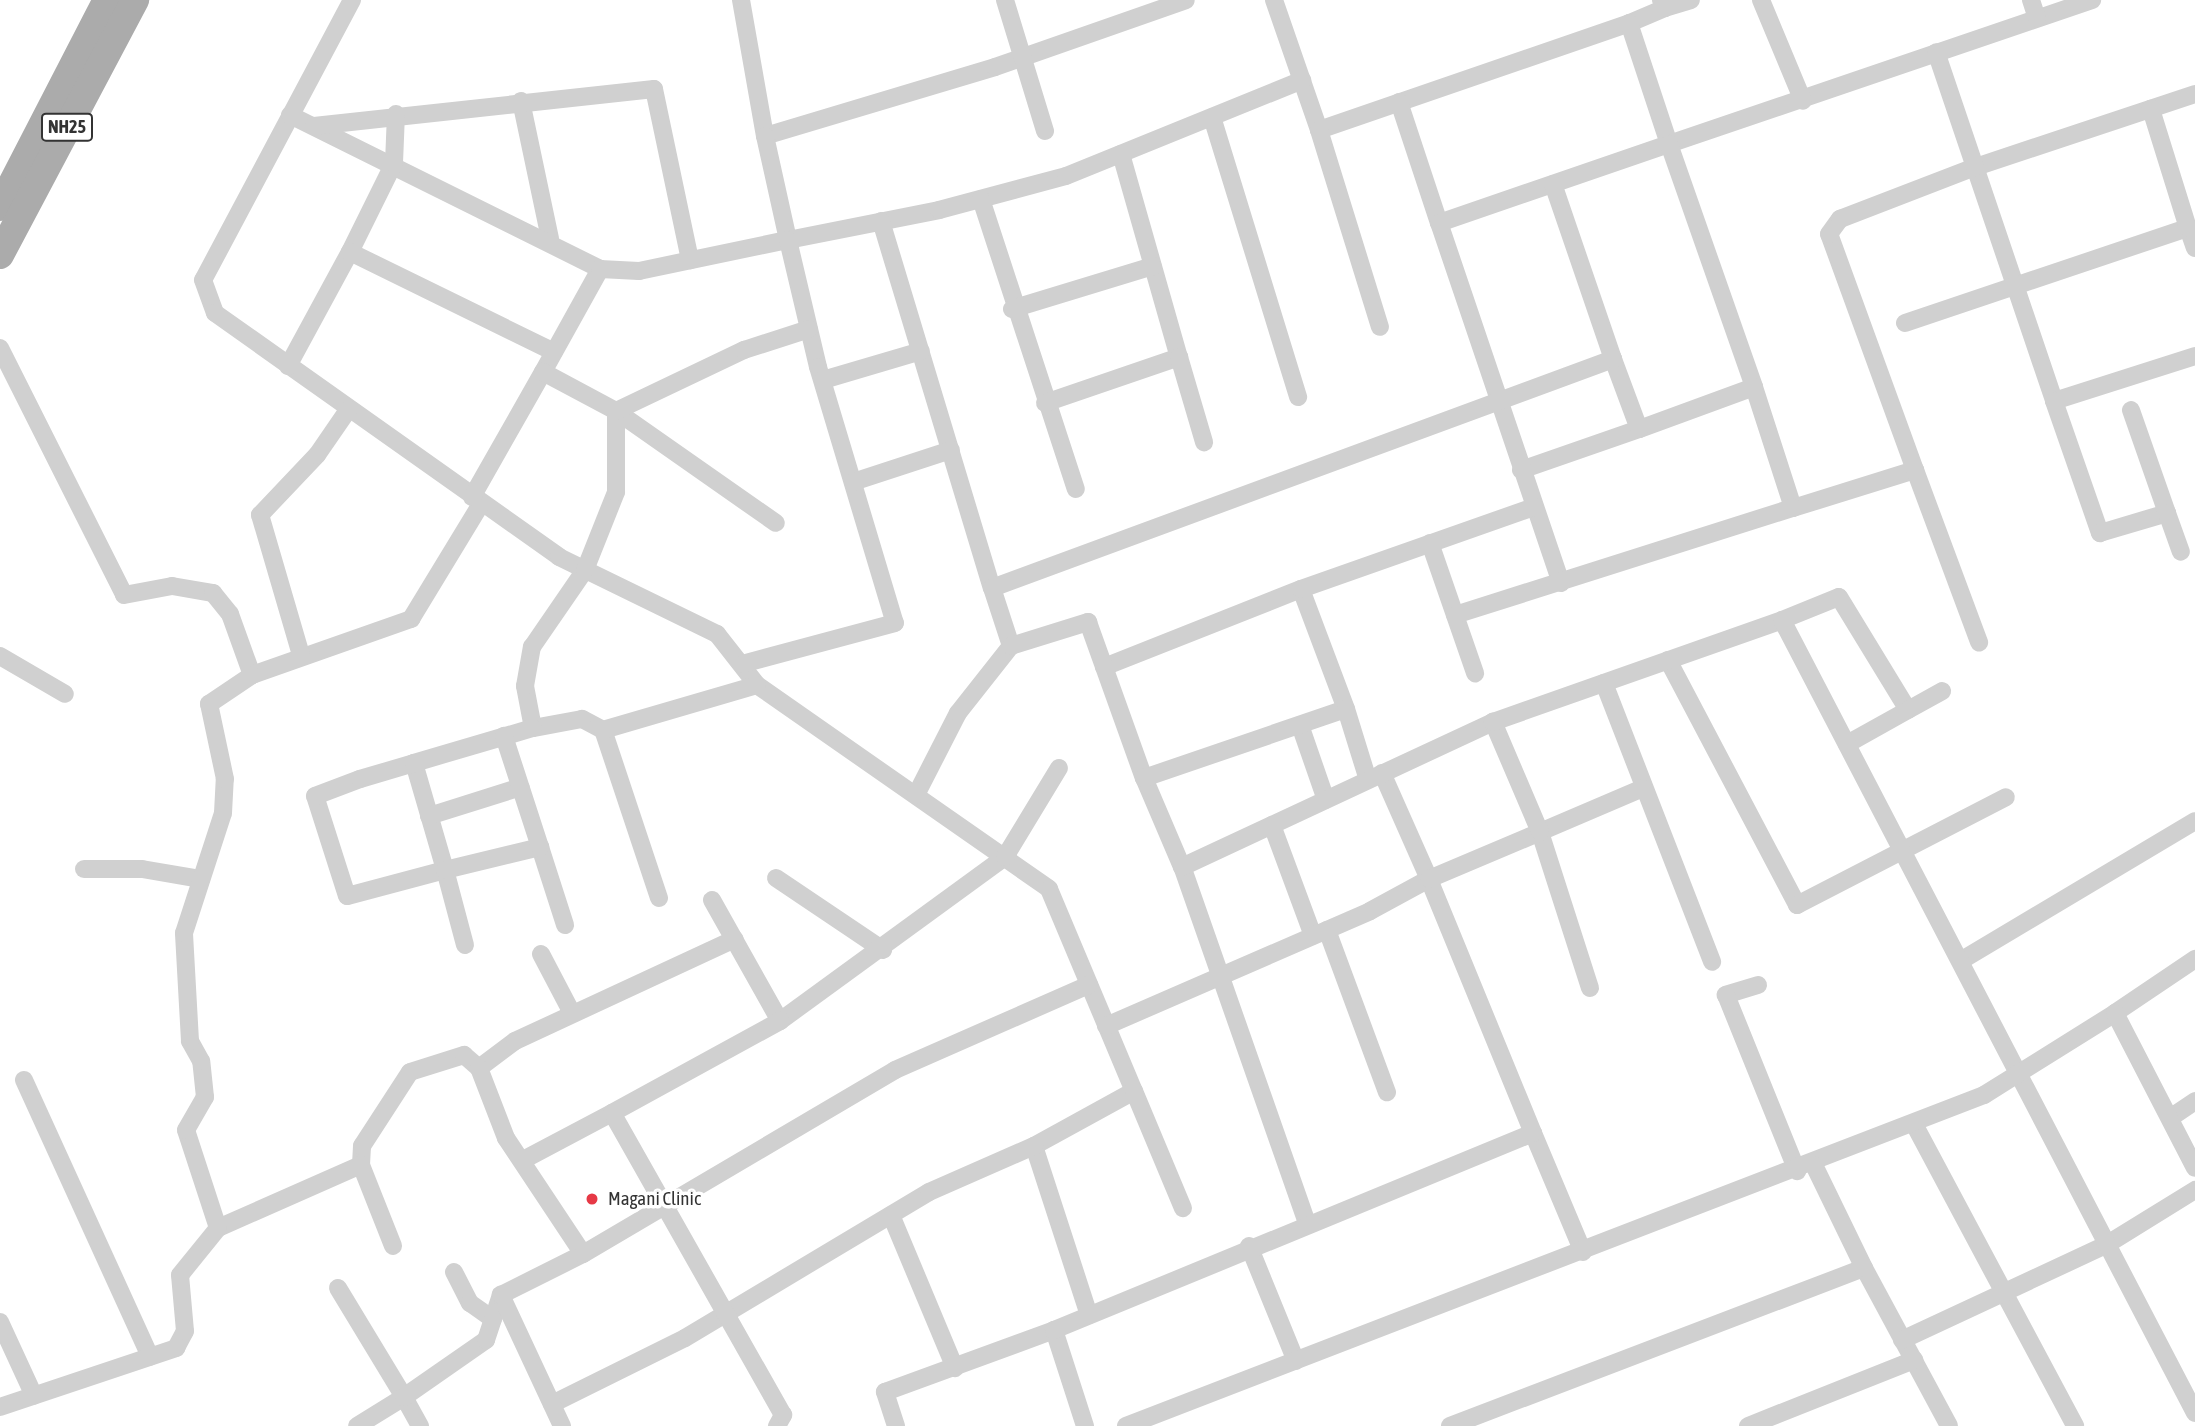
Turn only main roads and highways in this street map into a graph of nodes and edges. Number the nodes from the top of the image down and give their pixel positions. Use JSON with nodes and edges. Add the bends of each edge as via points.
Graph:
{"nodes":[{"id":1,"x":107,"y":0,"type":"edge"},
{"id":2,"x":135,"y":0,"type":"edge"},
{"id":3,"x":0,"y":206,"type":"edge"},
{"id":4,"x":0,"y":255,"type":"edge"}],
"edges":[{"from":1,"to":3,"type":"main road","number":"NH25"},
{"from":2,"to":4,"type":"main road","number":"NH25"}]}
